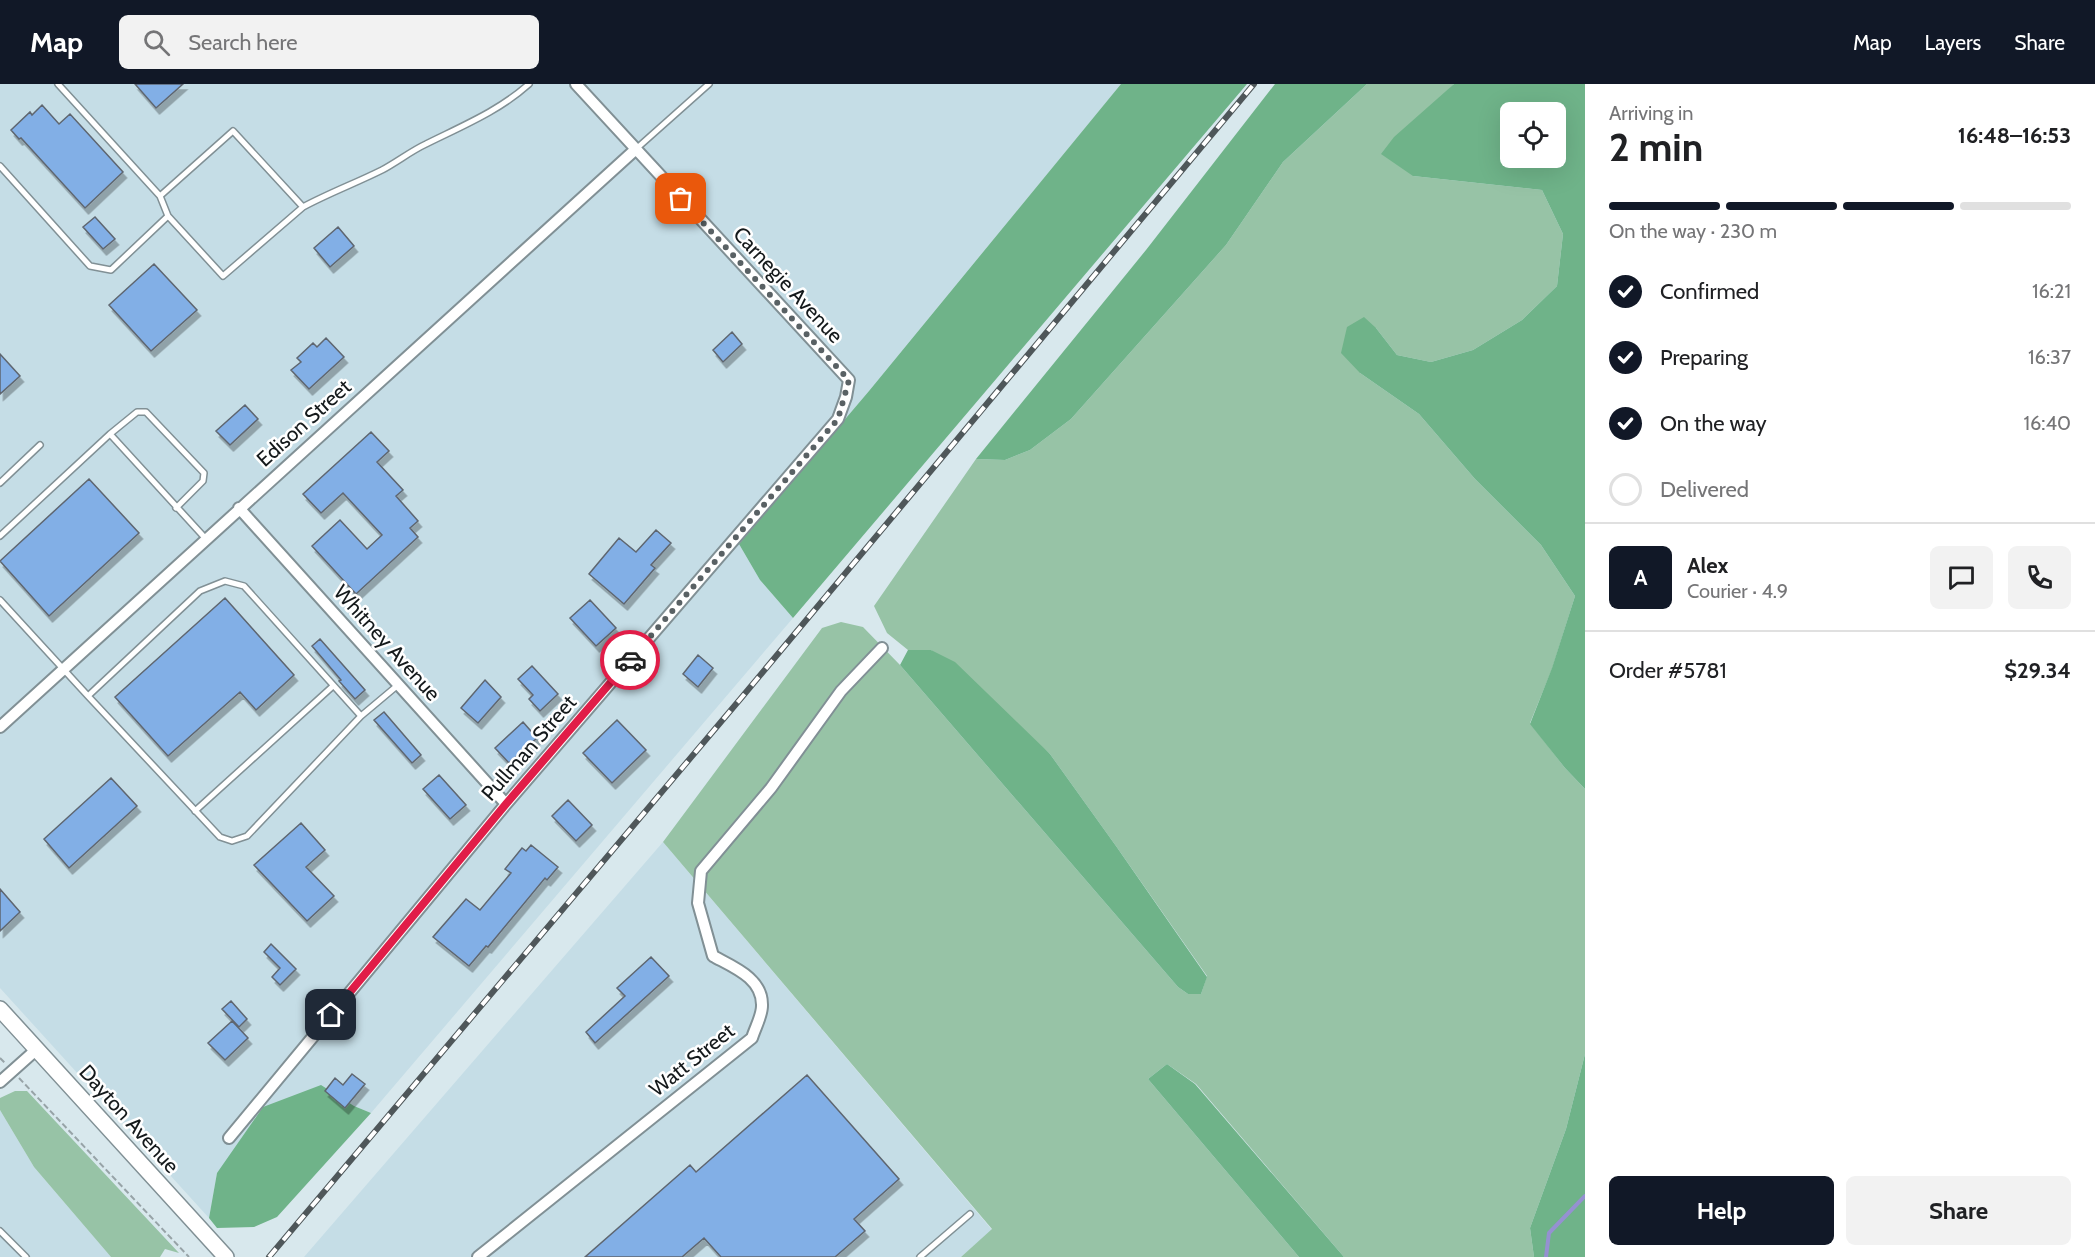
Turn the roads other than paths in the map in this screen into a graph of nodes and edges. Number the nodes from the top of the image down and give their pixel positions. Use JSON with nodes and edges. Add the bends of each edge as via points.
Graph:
{"nodes":[{"id":1,"x":58,"y":84,"type":"edge"},
{"id":2,"x":529,"y":84,"type":"edge"},
{"id":3,"x":576,"y":84,"type":"edge"},
{"id":4,"x":709,"y":84,"type":"edge"},
{"id":5,"x":636,"y":149,"type":"junction"},
{"id":6,"x":0,"y":166,"type":"edge"},
{"id":7,"x":160,"y":196,"type":"junction"},
{"id":8,"x":303,"y":207,"type":"junction"},
{"id":9,"x":168,"y":216,"type":"junction"},
{"id":10,"x":849,"y":380,"type":"joint"},
{"id":11,"x":110,"y":434,"type":"junction"},
{"id":12,"x":40,"y":445,"type":"dead end"},
{"id":13,"x":0,"y":483,"type":"edge"},
{"id":14,"x":176,"y":508,"type":"junction"},
{"id":15,"x":239,"y":508,"type":"junction"},
{"id":16,"x":0,"y":536,"type":"edge"},
{"id":17,"x":206,"y":539,"type":"junction"},
{"id":18,"x":0,"y":600,"type":"edge"},
{"id":19,"x":882,"y":648,"type":"dead end"},
{"id":20,"x":64,"y":669,"type":"junction"},
{"id":21,"x":398,"y":685,"type":"junction"},
{"id":22,"x":333,"y":686,"type":"junction"},
{"id":23,"x":88,"y":696,"type":"junction"},
{"id":24,"x":361,"y":716,"type":"junction"},
{"id":25,"x":0,"y":727,"type":"edge"},
{"id":26,"x":506,"y":804,"type":"junction"},
{"id":27,"x":195,"y":811,"type":"junction"},
{"id":28,"x":0,"y":1009,"type":"edge"},
{"id":29,"x":37,"y":1048,"type":"junction"},
{"id":30,"x":0,"y":1082,"type":"edge"},
{"id":31,"x":229,"y":1138,"type":"dead end"},
{"id":32,"x":970,"y":1214,"type":"dead end"},
{"id":33,"x":0,"y":1231,"type":"edge"},
{"id":34,"x":26,"y":1257,"type":"edge"},
{"id":35,"x":226,"y":1257,"type":"edge"},
{"id":36,"x":478,"y":1257,"type":"edge"},
{"id":37,"x":920,"y":1257,"type":"edge"}],
"edges":[{"from":1,"to":7,"type":"lane"},
{"from":2,"to":8,"type":"lane","via":[[486,114]]},
{"from":3,"to":5,"type":"street","name":"Carnegie Avenue"},
{"from":4,"to":5,"type":"lane"},
{"from":5,"to":10,"type":"street","name":"Carnegie Avenue"},
{"from":5,"to":15,"type":"street","name":"Edison Street"},
{"from":6,"to":9,"type":"lane","via":[[90,266],[111,270]]},
{"from":7,"to":8,"type":"lane","via":[[233,130]]},
{"from":7,"to":9,"type":"lane"},
{"from":8,"to":9,"type":"lane","via":[[223,276]]},
{"from":10,"to":26,"type":"street","name":"Pullman Street","via":[[838,419]]},
{"from":11,"to":14,"type":"lane"},
{"from":11,"to":14,"type":"lane","via":[[137,412],[146,412],[204,473],[203,481]]},
{"from":11,"to":16,"type":"lane"},
{"from":12,"to":13,"type":"lane"},
{"from":14,"to":17,"type":"lane"},
{"from":15,"to":17,"type":"street","name":"Edison Street"},
{"from":15,"to":21,"type":"street","name":"Whitney Avenue"},
{"from":17,"to":20,"type":"street","name":"Edison Street"},
{"from":18,"to":20,"type":"lane"},
{"from":19,"to":36,"type":"street","name":"Watt Street","via":[[841,691],[771,788],[701,871],[698,903],[713,956],[745,973],[759,988],[762,1007],[752,1038]]},
{"from":20,"to":23,"type":"lane"},
{"from":20,"to":25,"type":"street","name":"Edison Street"},
{"from":21,"to":24,"type":"lane"},
{"from":21,"to":26,"type":"street","name":"Whitney Avenue"},
{"from":22,"to":23,"type":"lane","via":[[244,586],[225,581],[200,591]]},
{"from":22,"to":24,"type":"lane"},
{"from":22,"to":27,"type":"lane"},
{"from":23,"to":27,"type":"lane"},
{"from":24,"to":27,"type":"lane","via":[[247,836],[232,841],[219,837]]},
{"from":26,"to":31,"type":"street","name":"Pullman Street"},
{"from":28,"to":29,"type":"main road","name":"Dayton Avenue"},
{"from":29,"to":30,"type":"street"},
{"from":29,"to":35,"type":"main road","name":"Dayton Avenue"},
{"from":32,"to":37,"type":"lane"},
{"from":33,"to":34,"type":"lane"}]}
